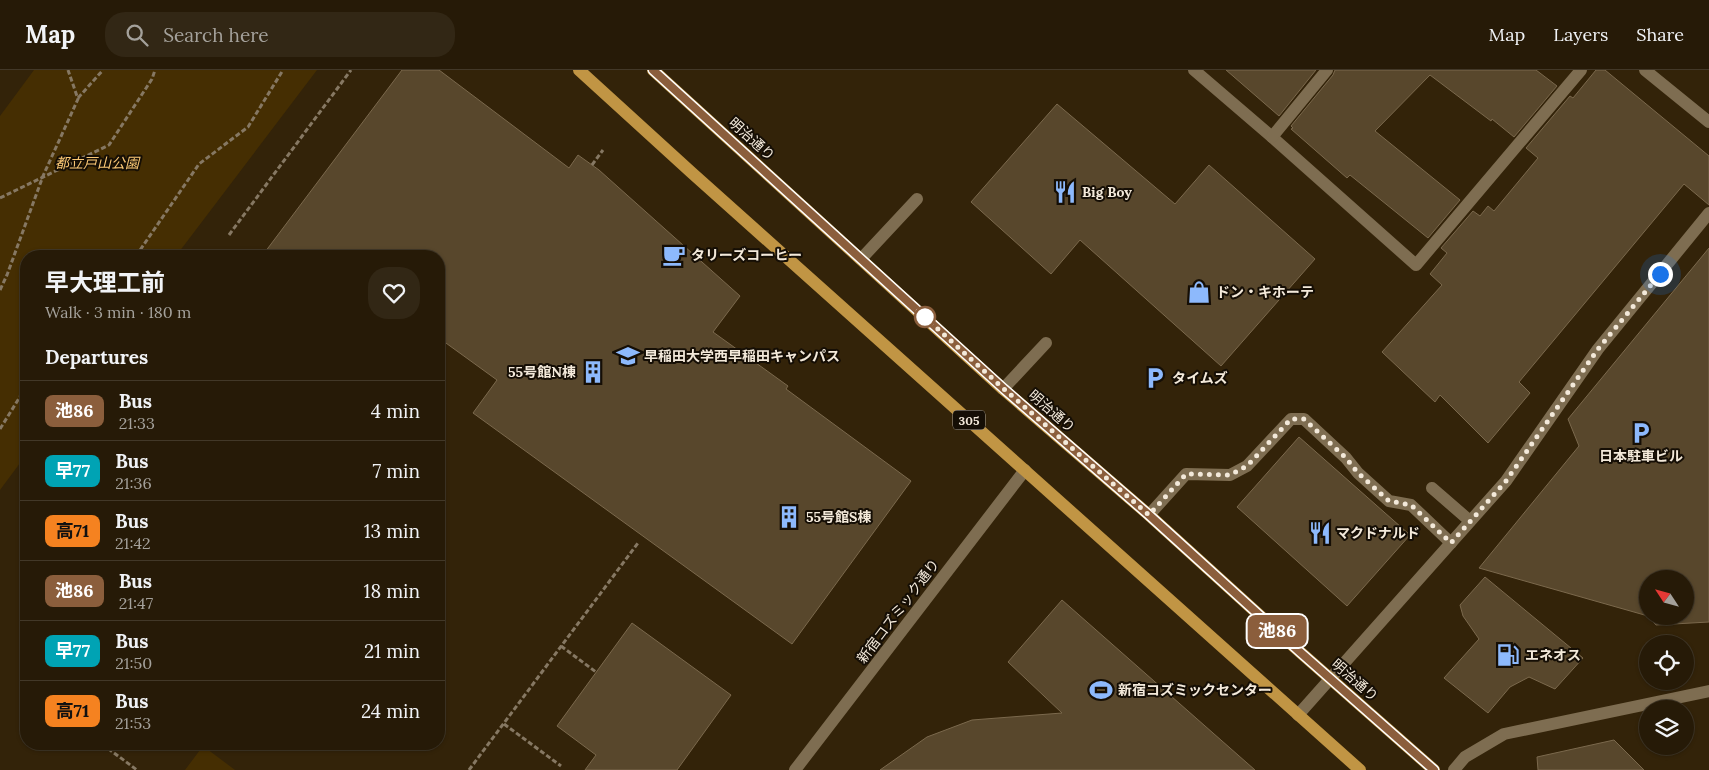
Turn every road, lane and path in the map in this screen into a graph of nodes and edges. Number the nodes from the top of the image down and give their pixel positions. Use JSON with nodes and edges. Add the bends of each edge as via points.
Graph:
{"nodes":[{"id":1,"x":68,"y":70,"type":"edge"},
{"id":2,"x":103,"y":70,"type":"edge"},
{"id":3,"x":155,"y":70,"type":"edge"},
{"id":4,"x":282,"y":70,"type":"edge"},
{"id":5,"x":352,"y":70,"type":"edge"},
{"id":6,"x":579,"y":70,"type":"edge"},
{"id":7,"x":654,"y":70,"type":"edge"},
{"id":8,"x":1194,"y":70,"type":"edge"},
{"id":9,"x":1327,"y":70,"type":"edge"},
{"id":10,"x":1581,"y":70,"type":"edge"},
{"id":11,"x":1645,"y":70,"type":"edge"},
{"id":12,"x":78,"y":99,"type":"junction"},
{"id":13,"x":1709,"y":122,"type":"edge"},
{"id":14,"x":1272,"y":137,"type":"junction"},
{"id":15,"x":603,"y":150,"type":"dead end"},
{"id":16,"x":592,"y":166,"type":"dead end"},
{"id":17,"x":43,"y":176,"type":"junction"},
{"id":18,"x":0,"y":198,"type":"edge"},
{"id":19,"x":917,"y":199,"type":"dead end"},
{"id":20,"x":1709,"y":213,"type":"edge"},
{"id":21,"x":229,"y":235,"type":"dead end"},
{"id":22,"x":140,"y":250,"type":"edge"},
{"id":23,"x":861,"y":259,"type":"junction"},
{"id":24,"x":0,"y":290,"type":"edge"},
{"id":25,"x":1046,"y":343,"type":"dead end"},
{"id":26,"x":1004,"y":389,"type":"junction"},
{"id":27,"x":20,"y":397,"type":"edge"},
{"id":28,"x":0,"y":429,"type":"edge"},
{"id":29,"x":1025,"y":470,"type":"junction"},
{"id":30,"x":1432,"y":488,"type":"dead end"},
{"id":31,"x":1149,"y":515,"type":"junction"},
{"id":32,"x":1470,"y":521,"type":"junction"},
{"id":33,"x":638,"y":543,"type":"dead end"},
{"id":34,"x":1451,"y":543,"type":"junction"},
{"id":35,"x":561,"y":646,"type":"junction"},
{"id":36,"x":596,"y":672,"type":"dead end"},
{"id":37,"x":1331,"y":678,"type":"junction"},
{"id":38,"x":1709,"y":691,"type":"edge"},
{"id":39,"x":1298,"y":714,"type":"junction"},
{"id":40,"x":504,"y":724,"type":"junction"},
{"id":41,"x":110,"y":750,"type":"edge"},
{"id":42,"x":561,"y":766,"type":"dead end"},
{"id":43,"x":137,"y":770,"type":"edge"},
{"id":44,"x":469,"y":770,"type":"edge"},
{"id":45,"x":795,"y":770,"type":"edge"},
{"id":46,"x":1360,"y":770,"type":"edge"},
{"id":47,"x":1434,"y":770,"type":"edge"},
{"id":48,"x":1454,"y":770,"type":"edge"}],
"edges":[{"from":1,"to":12,"type":"path"},
{"from":2,"to":12,"type":"path"},
{"from":3,"to":17,"type":"path","via":[[109,145]]},
{"from":4,"to":22,"type":"path","via":[[248,127],[198,164]]},
{"from":5,"to":21,"type":"path"},
{"from":6,"to":29,"type":"main road","number":"305"},
{"from":7,"to":23,"type":"main road","name":"明治通り"},
{"from":8,"to":14,"type":"street"},
{"from":9,"to":14,"type":"street"},
{"from":10,"to":14,"type":"street","via":[[1416,265]]},
{"from":11,"to":13,"type":"street"},
{"from":12,"to":17,"type":"path"},
{"from":15,"to":16,"type":"path"},
{"from":17,"to":18,"type":"path"},
{"from":17,"to":24,"type":"path"},
{"from":19,"to":23,"type":"street"},
{"from":20,"to":32,"type":"street","via":[[1598,349],[1506,481]]},
{"from":23,"to":26,"type":"main road","name":"明治通り"},
{"from":25,"to":26,"type":"street"},
{"from":26,"to":31,"type":"main road","name":"明治通り"},
{"from":27,"to":28,"type":"path"},
{"from":29,"to":39,"type":"main road","number":"305"},
{"from":29,"to":45,"type":"street","name":"新宿コズミック通り"},
{"from":30,"to":32,"type":"street"},
{"from":31,"to":34,"type":"street","via":[[1186,474],[1230,475],[1247,466],[1291,419],[1304,419],[1389,501],[1411,505]]},
{"from":31,"to":37,"type":"main road","name":"明治通り"},
{"from":32,"to":34,"type":"street"},
{"from":33,"to":35,"type":"path"},
{"from":34,"to":37,"type":"street"},
{"from":35,"to":36,"type":"path"},
{"from":35,"to":40,"type":"path"},
{"from":37,"to":39,"type":"street"},
{"from":37,"to":47,"type":"main road","name":"明治通り"},
{"from":38,"to":48,"type":"street","via":[[1504,734],[1465,757]]},
{"from":39,"to":46,"type":"main road","number":"305"},
{"from":40,"to":42,"type":"path"},
{"from":40,"to":44,"type":"path"},
{"from":41,"to":43,"type":"path"}]}
